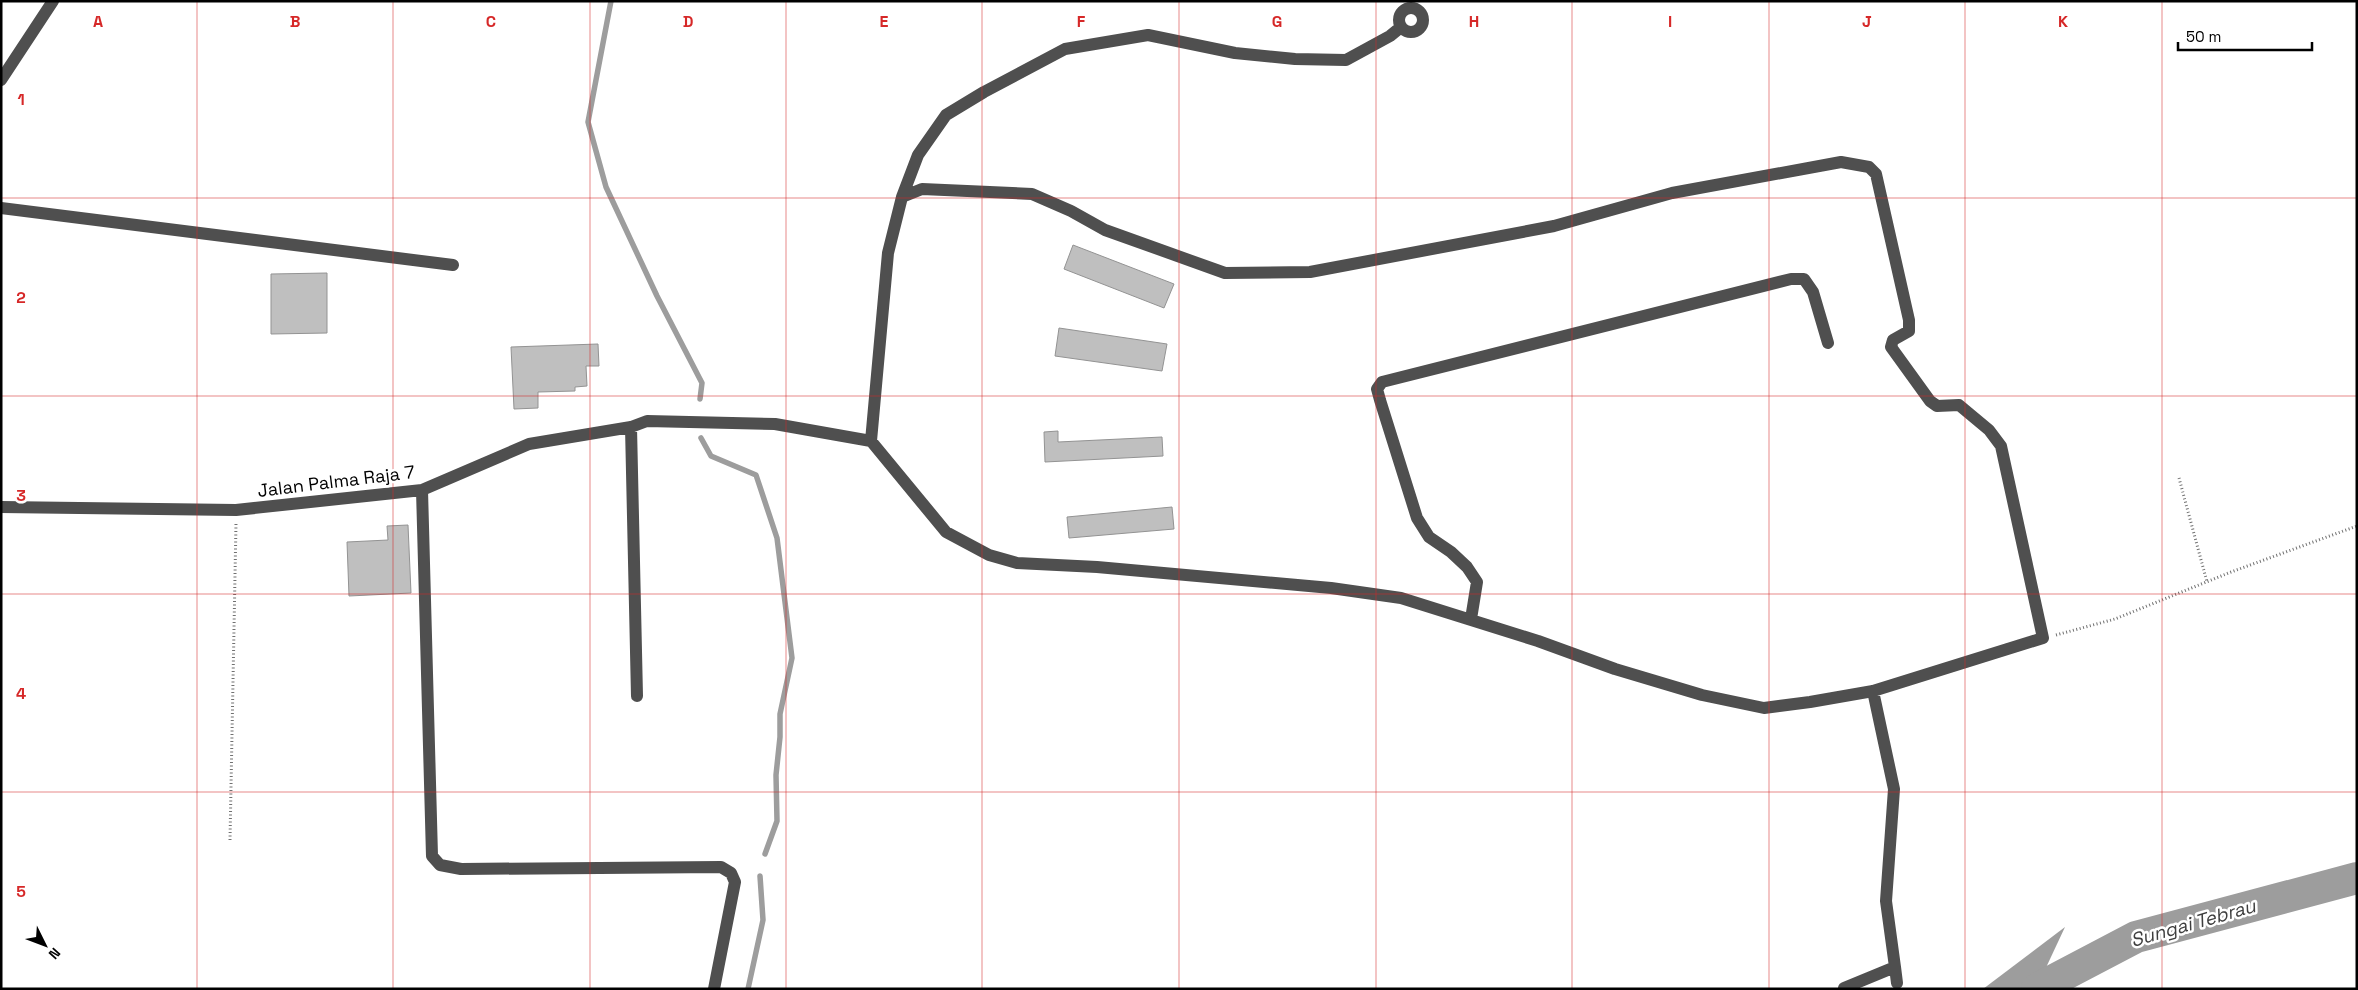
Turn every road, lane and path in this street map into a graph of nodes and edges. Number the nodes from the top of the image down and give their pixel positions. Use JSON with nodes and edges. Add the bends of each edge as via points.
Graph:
{"nodes":[{"id":1,"x":53,"y":1,"type":"edge"},
{"id":2,"x":1401,"y":27,"type":"dead end"},
{"id":3,"x":1,"y":80,"type":"edge"},
{"id":4,"x":902,"y":197,"type":"junction"},
{"id":5,"x":1,"y":208,"type":"edge"},
{"id":6,"x":453,"y":265,"type":"dead end"},
{"id":7,"x":1828,"y":343,"type":"dead end"},
{"id":8,"x":631,"y":427,"type":"junction"},
{"id":9,"x":871,"y":441,"type":"junction"},
{"id":10,"x":2179,"y":478,"type":"dead end"},
{"id":11,"x":422,"y":490,"type":"junction"},
{"id":12,"x":1,"y":507,"type":"edge"},
{"id":13,"x":236,"y":510,"type":"junction"},
{"id":14,"x":2357,"y":526,"type":"edge"},
{"id":15,"x":2207,"y":582,"type":"junction"},
{"id":16,"x":1471,"y":619,"type":"junction"},
{"id":17,"x":2043,"y":638,"type":"junction"},
{"id":18,"x":1873,"y":691,"type":"junction"},
{"id":19,"x":637,"y":696,"type":"dead end"},
{"id":20,"x":230,"y":840,"type":"dead end"},
{"id":21,"x":1895,"y":967,"type":"junction"},
{"id":22,"x":1897,"y":983,"type":"dead end"},
{"id":23,"x":1844,"y":988,"type":"edge"},
{"id":24,"x":714,"y":989,"type":"edge"}],
"edges":[{"from":1,"to":3,"type":"street"},
{"from":2,"to":4,"type":"street","via":[[1346,60],[1235,53],[1148,35],[1065,49],[946,115],[918,155]]},
{"from":4,"to":9,"type":"street","via":[[888,253]]},
{"from":4,"to":17,"type":"street","via":[[922,189],[1032,194],[1105,230],[1225,273],[1310,272],[1554,226],[1672,193],[1841,162],[1869,167],[1876,174],[1909,320],[1909,331],[1893,340],[1891,347],[1930,401],[1937,406],[1959,404],[1989,430],[2001,446]]},
{"from":5,"to":6,"type":"street"},
{"from":7,"to":16,"type":"street","via":[[1813,292],[1804,279],[1791,280],[1382,382],[1377,389],[1417,518],[1429,537],[1467,567],[1477,582]]},
{"from":8,"to":9,"type":"street","name":"Jalan Palma Raja 7","via":[[647,420],[775,424]]},
{"from":8,"to":11,"type":"street","name":"Jalan Palma Raja 7","via":[[529,444]]},
{"from":8,"to":19,"type":"street"},
{"from":9,"to":16,"type":"street","via":[[946,532],[989,556],[1017,563],[1331,588],[1401,598]]},
{"from":10,"to":15,"type":"path"},
{"from":11,"to":13,"type":"street","name":"Jalan Palma Raja 7"},
{"from":11,"to":24,"type":"street","via":[[432,856],[440,866],[460,869],[721,866],[731,873],[735,882]]},
{"from":12,"to":13,"type":"street","name":"Jalan Palma Raja 7"},
{"from":13,"to":20,"type":"path"},
{"from":14,"to":15,"type":"path"},
{"from":15,"to":17,"type":"path","via":[[2115,619]]},
{"from":16,"to":18,"type":"street","via":[[1614,669],[1702,695],[1764,708]]},
{"from":17,"to":18,"type":"street"},
{"from":18,"to":21,"type":"street","via":[[1894,789],[1886,901]]},
{"from":21,"to":22,"type":"street"},
{"from":21,"to":23,"type":"street"}]}
